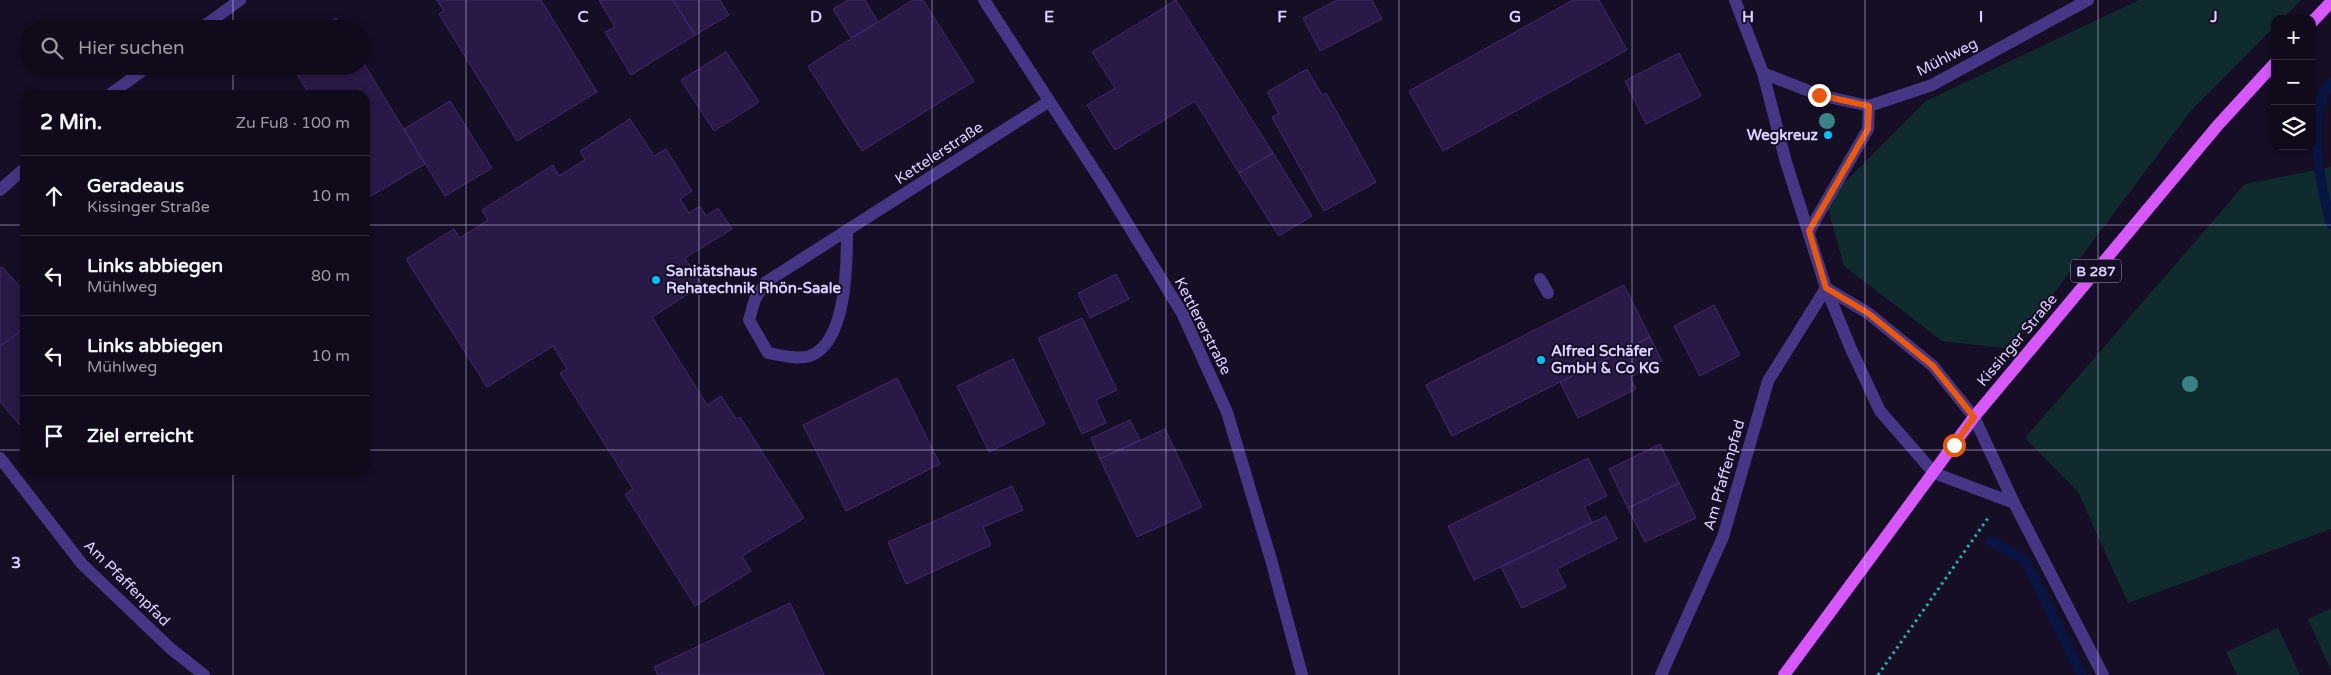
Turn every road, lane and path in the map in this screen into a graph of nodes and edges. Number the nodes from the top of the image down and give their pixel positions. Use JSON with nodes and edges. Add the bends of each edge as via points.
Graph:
{"nodes":[{"id":1,"x":240,"y":0,"type":"edge"},
{"id":2,"x":984,"y":0,"type":"edge"},
{"id":3,"x":1736,"y":0,"type":"edge"},
{"id":4,"x":2088,"y":0,"type":"edge"},
{"id":5,"x":2331,"y":2,"type":"edge"},
{"id":6,"x":2316,"y":18,"type":"edge"},
{"id":7,"x":212,"y":20,"type":"edge"},
{"id":8,"x":2271,"y":67,"type":"edge"},
{"id":9,"x":1763,"y":73,"type":"junction"},
{"id":10,"x":137,"y":75,"type":"edge"},
{"id":11,"x":116,"y":90,"type":"edge"},
{"id":12,"x":1048,"y":102,"type":"junction"},
{"id":13,"x":1869,"y":106,"type":"junction"},
{"id":14,"x":20,"y":172,"type":"edge"},
{"id":15,"x":0,"y":190,"type":"edge"},
{"id":16,"x":847,"y":231,"type":"junction"},
{"id":17,"x":1809,"y":231,"type":"junction"},
{"id":18,"x":1540,"y":279,"type":"dead end"},
{"id":19,"x":1826,"y":288,"type":"junction"},
{"id":20,"x":1548,"y":293,"type":"dead end"},
{"id":21,"x":1974,"y":417,"type":"junction"},
{"id":22,"x":0,"y":458,"type":"edge"},
{"id":23,"x":1934,"y":473,"type":"junction"},
{"id":24,"x":2014,"y":503,"type":"junction"},
{"id":25,"x":204,"y":675,"type":"edge"},
{"id":26,"x":1302,"y":675,"type":"edge"},
{"id":27,"x":1661,"y":675,"type":"edge"},
{"id":28,"x":1784,"y":675,"type":"edge"},
{"id":29,"x":1878,"y":675,"type":"edge"},
{"id":30,"x":2104,"y":675,"type":"edge"}],
"edges":[{"from":1,"to":7,"type":"street"},
{"from":2,"to":12,"type":"street","name":"Kettlererstraße"},
{"from":3,"to":9,"type":"street"},
{"from":4,"to":13,"type":"street","name":"Mühlweg","via":[[1932,85]]},
{"from":5,"to":6,"type":"main road"},
{"from":8,"to":21,"type":"main road","name":"Kissinger Straße","number":"B 287","via":[[2218,125]]},
{"from":9,"to":13,"type":"street","via":[[1819,95]]},
{"from":9,"to":17,"type":"street","via":[[1786,162]]},
{"from":10,"to":11,"type":"street"},
{"from":12,"to":16,"type":"street","name":"Kettelerstraße"},
{"from":12,"to":26,"type":"street","name":"Kettlererstraße","via":[[1105,187],[1182,313],[1227,412]]},
{"from":13,"to":17,"type":"street","via":[[1868,129]]},
{"from":14,"to":15,"type":"street"},
{"from":16,"to":16,"type":"street","name":"Kettelerstraße","via":[[766,282],[755,299],[749,320],[768,353],[810,356],[828,342],[844,294]]},
{"from":17,"to":19,"type":"street"},
{"from":18,"to":20,"type":"street"},
{"from":19,"to":21,"type":"street","via":[[1868,313],[1933,366]]},
{"from":19,"to":23,"type":"street","via":[[1880,411]]},
{"from":19,"to":27,"type":"street","name":"Am Pfaffenpfad","via":[[1768,381],[1723,538]]},
{"from":21,"to":23,"type":"main road","name":"Kissinger Straße","number":"B 287"},
{"from":21,"to":24,"type":"street"},
{"from":22,"to":25,"type":"street","name":"Am Pfaffenpfad","via":[[82,564],[170,648]]},
{"from":23,"to":24,"type":"street"},
{"from":23,"to":28,"type":"main road","name":"Kissinger Straße","number":"B 287"},
{"from":24,"to":29,"type":"path","via":[[1992,512]]},
{"from":24,"to":30,"type":"street"}]}
